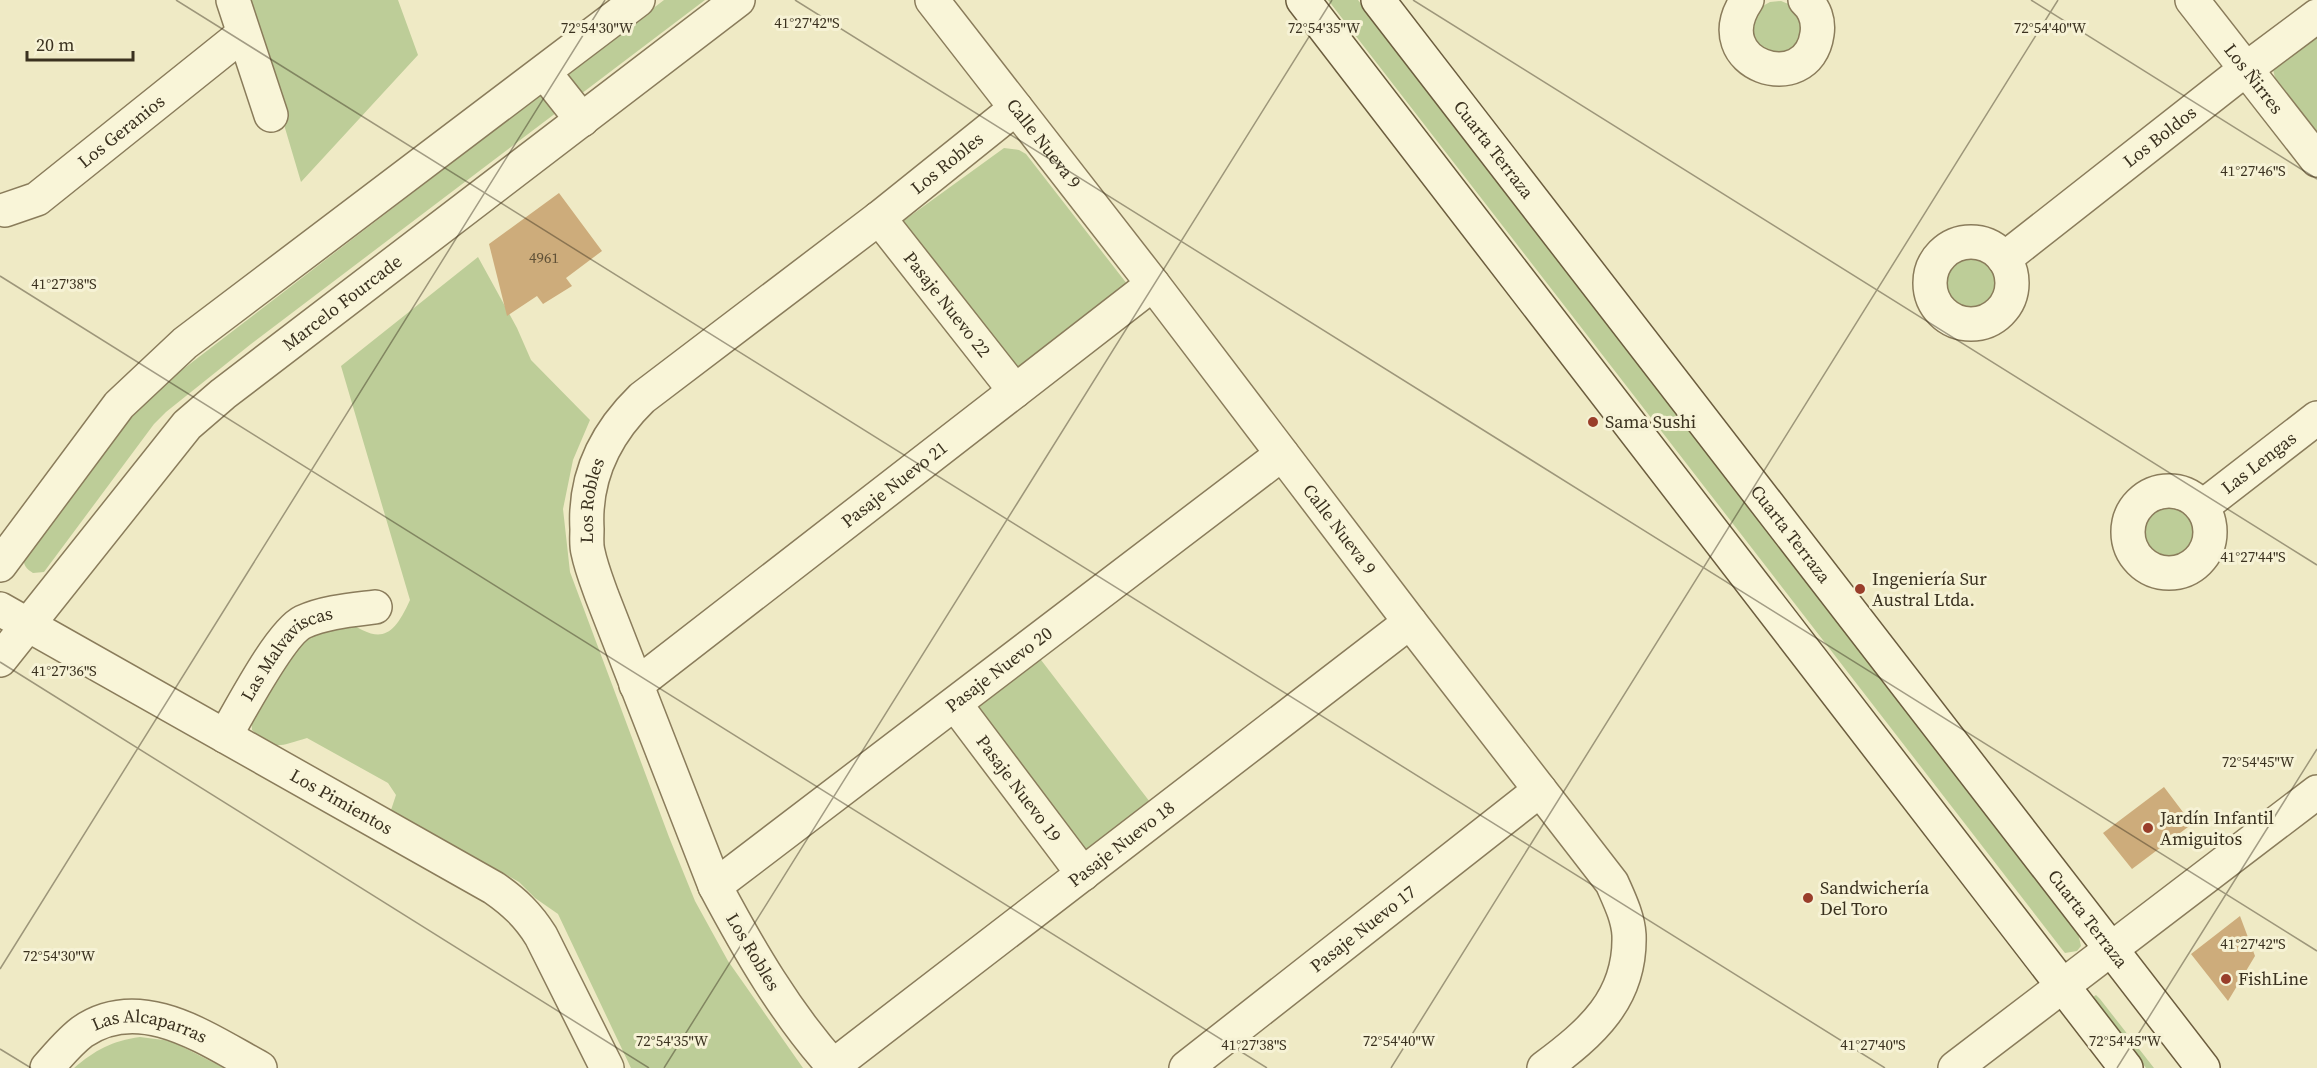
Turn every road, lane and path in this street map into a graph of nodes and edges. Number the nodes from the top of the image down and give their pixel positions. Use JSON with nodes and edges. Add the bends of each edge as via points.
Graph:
{"nodes":[{"id":1,"x":233,"y":0,"type":"edge"},
{"id":2,"x":638,"y":0,"type":"edge"},
{"id":3,"x":738,"y":0,"type":"edge"},
{"id":4,"x":932,"y":0,"type":"edge"},
{"id":5,"x":1303,"y":0,"type":"edge"},
{"id":6,"x":1378,"y":0,"type":"edge"},
{"id":7,"x":1747,"y":0,"type":"edge"},
{"id":8,"x":2192,"y":0,"type":"edge"},
{"id":9,"x":1810,"y":1,"type":"edge"},
{"id":10,"x":2317,"y":16,"type":"edge"},
{"id":11,"x":243,"y":34,"type":"junction"},
{"id":12,"x":2246,"y":69,"type":"junction"},
{"id":13,"x":544,"y":72,"type":"junction"},
{"id":14,"x":1016,"y":108,"type":"junction"},
{"id":15,"x":271,"y":115,"type":"dead end"},
{"id":16,"x":582,"y":120,"type":"junction"},
{"id":17,"x":2317,"y":160,"type":"edge"},
{"id":18,"x":2,"y":205,"type":"edge"},
{"id":19,"x":879,"y":218,"type":"junction"},
{"id":20,"x":2004,"y":259,"type":"dead end"},
{"id":21,"x":1153,"y":284,"type":"junction"},
{"id":22,"x":1015,"y":391,"type":"junction"},
{"id":23,"x":2317,"y":418,"type":"edge"},
{"id":24,"x":1282,"y":454,"type":"junction"},
{"id":25,"x":2202,"y":507,"type":"dead end"},
{"id":26,"x":0,"y":565,"type":"edge"},
{"id":27,"x":375,"y":607,"type":"dead end"},
{"id":28,"x":14,"y":617,"type":"edge"},
{"id":29,"x":1410,"y":622,"type":"junction"},
{"id":30,"x":0,"y":660,"type":"edge"},
{"id":31,"x":636,"y":685,"type":"junction"},
{"id":32,"x":955,"y":704,"type":"junction"},
{"id":33,"x":225,"y":736,"type":"junction"},
{"id":34,"x":1540,"y":790,"type":"junction"},
{"id":35,"x":2317,"y":792,"type":"edge"},
{"id":36,"x":1083,"y":874,"type":"junction"},
{"id":37,"x":715,"y":886,"type":"junction"},
{"id":38,"x":2112,"y":949,"type":"junction"},
{"id":39,"x":2062,"y":986,"type":"junction"},
{"id":40,"x":1193,"y":1066,"type":"edge"},
{"id":41,"x":834,"y":1067,"type":"edge"},
{"id":42,"x":47,"y":1068,"type":"edge"},
{"id":43,"x":260,"y":1068,"type":"edge"},
{"id":44,"x":607,"y":1068,"type":"edge"},
{"id":45,"x":1544,"y":1068,"type":"edge"},
{"id":46,"x":1955,"y":1068,"type":"edge"},
{"id":47,"x":2126,"y":1068,"type":"edge"},
{"id":48,"x":2203,"y":1068,"type":"edge"}],
"edges":[{"from":1,"to":11,"type":"street"},
{"from":2,"to":13,"type":"street"},
{"from":3,"to":16,"type":"street","name":"Marcelo Fourcade"},
{"from":4,"to":14,"type":"street","name":"Calle Nueva 9"},
{"from":5,"to":39,"type":"street"},
{"from":6,"to":38,"type":"street","name":"Cuarta Terraza"},
{"from":7,"to":9,"type":"street","via":[[1738,19],[1737,40],[1753,62],[1777,69],[1790,68],[1810,52],[1816,41],[1818,28]]},
{"from":8,"to":12,"type":"street","name":"Los Ñirres"},
{"from":10,"to":12,"type":"street","name":"Los Boldos"},
{"from":11,"to":15,"type":"street"},
{"from":11,"to":18,"type":"street","name":"Los Geranios","via":[[37,199]]},
{"from":12,"to":17,"type":"street","name":"Los Ñirres"},
{"from":12,"to":20,"type":"street","name":"Los Boldos"},
{"from":13,"to":16,"type":"street"},
{"from":13,"to":26,"type":"street","via":[[185,343],[119,405]]},
{"from":14,"to":19,"type":"street","name":"Los Robles"},
{"from":14,"to":21,"type":"street","name":"Calle Nueva 9"},
{"from":16,"to":28,"type":"street","name":"Marcelo Fourcade","via":[[187,425]]},
{"from":19,"to":22,"type":"street","name":"Pasaje Nuevo 22"},
{"from":19,"to":31,"type":"street","name":"Los Robles","via":[[642,398],[625,415],[601,451],[588,490],[588,550]]},
{"from":21,"to":22,"type":"street","name":"Pasaje Nuevo 21"},
{"from":21,"to":24,"type":"street","name":"Calle Nueva 9"},
{"from":22,"to":31,"type":"street","name":"Pasaje Nuevo 21"},
{"from":23,"to":25,"type":"street","name":"Las Lengas"},
{"from":24,"to":29,"type":"street","name":"Calle Nueva 9"},
{"from":24,"to":32,"type":"street","name":"Pasaje Nuevo 20"},
{"from":27,"to":33,"type":"street","name":"Las Malvaviscas","via":[[334,612],[302,623],[285,637]]},
{"from":28,"to":30,"type":"street","name":"Marcelo Fourcade"},
{"from":28,"to":33,"type":"street","name":"Los Pimientos"},
{"from":29,"to":34,"type":"street","name":"Calle Nueva 9"},
{"from":29,"to":36,"type":"street","name":"Pasaje Nuevo 18"},
{"from":31,"to":37,"type":"street","name":"Los Robles"},
{"from":32,"to":36,"type":"street","name":"Pasaje Nuevo 19"},
{"from":32,"to":37,"type":"street","name":"Pasaje Nuevo 20"},
{"from":33,"to":44,"type":"street","name":"Los Pimientos","via":[[494,888],[518,906],[541,936]]},
{"from":34,"to":40,"type":"street","name":"Pasaje Nuevo 17"},
{"from":34,"to":45,"type":"street","name":"Calle Nueva 9","via":[[1612,883],[1629,934],[1622,978],[1611,1007]]},
{"from":35,"to":38,"type":"street"},
{"from":36,"to":41,"type":"street","name":"Pasaje Nuevo 18"},
{"from":37,"to":41,"type":"street","name":"Los Robles","via":[[786,1006]]},
{"from":38,"to":39,"type":"street"},
{"from":38,"to":48,"type":"street","name":"Cuarta Terraza"},
{"from":39,"to":46,"type":"street"},
{"from":39,"to":47,"type":"street"},
{"from":42,"to":43,"type":"street","name":"Las Alcaparras","via":[[82,1032],[102,1021],[126,1017],[172,1022]]}]}
